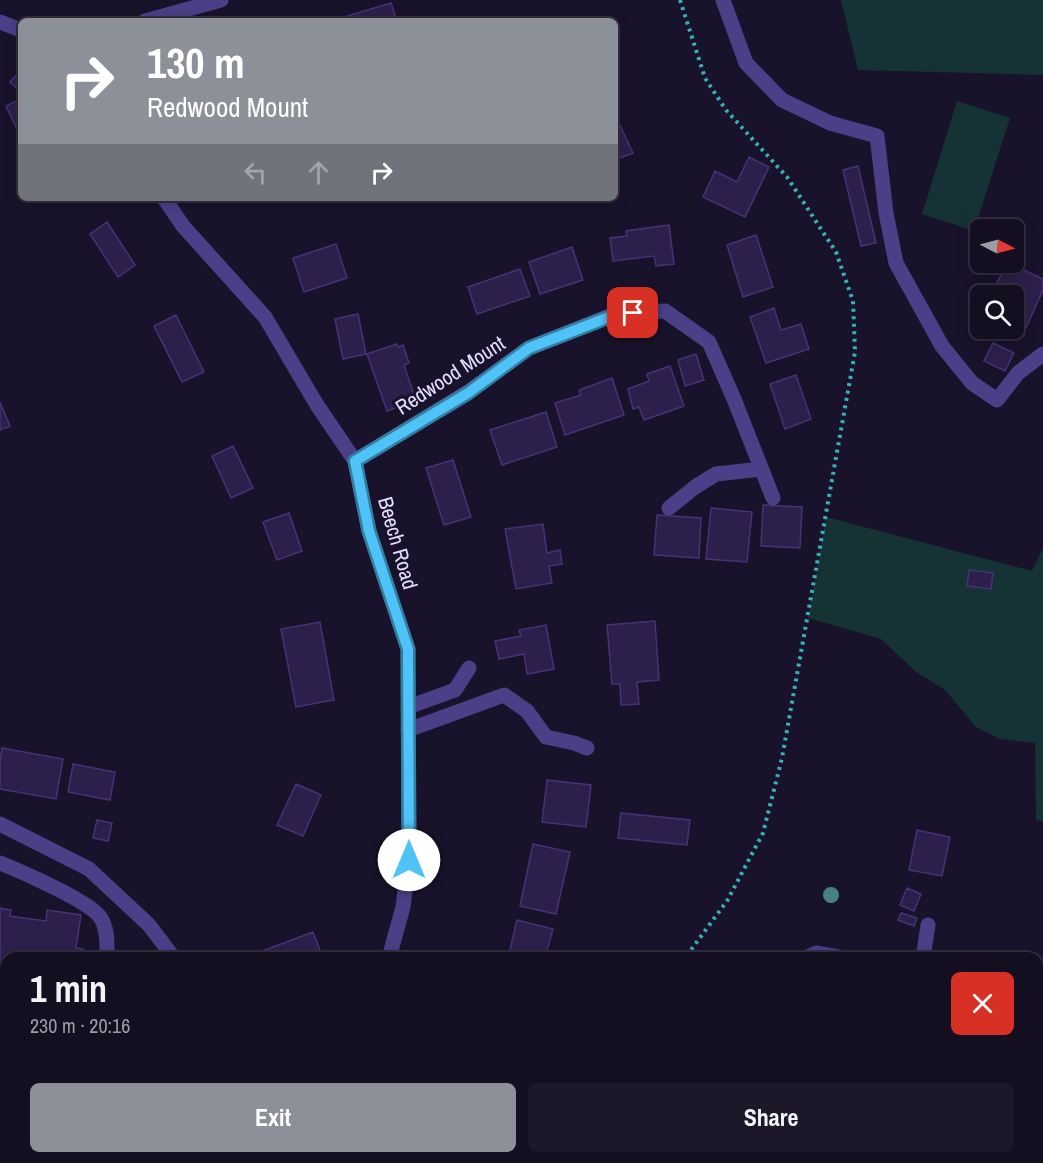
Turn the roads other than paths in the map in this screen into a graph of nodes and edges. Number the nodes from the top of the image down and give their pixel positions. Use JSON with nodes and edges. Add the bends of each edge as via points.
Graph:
{"nodes":[{"id":1,"x":221,"y":0,"type":"edge"},
{"id":2,"x":723,"y":0,"type":"edge"},
{"id":3,"x":156,"y":18,"type":"edge"},
{"id":4,"x":0,"y":22,"type":"edge"},
{"id":5,"x":18,"y":29,"type":"edge"},
{"id":6,"x":166,"y":201,"type":"edge"},
{"id":7,"x":1043,"y":354,"type":"edge"},
{"id":8,"x":355,"y":461,"type":"junction"},
{"id":9,"x":761,"y":469,"type":"junction"},
{"id":10,"x":773,"y":498,"type":"dead end"},
{"id":11,"x":669,"y":508,"type":"dead end"},
{"id":12,"x":470,"y":668,"type":"dead end"},
{"id":13,"x":408,"y":707,"type":"junction"},
{"id":14,"x":408,"y":730,"type":"junction"},
{"id":15,"x":587,"y":748,"type":"dead end"},
{"id":16,"x":0,"y":824,"type":"edge"},
{"id":17,"x":0,"y":862,"type":"edge"},
{"id":18,"x":928,"y":925,"type":"dead end"},
{"id":19,"x":107,"y":952,"type":"edge"},
{"id":20,"x":169,"y":952,"type":"edge"},
{"id":21,"x":391,"y":952,"type":"edge"},
{"id":22,"x":924,"y":952,"type":"edge"}],
"edges":[{"from":1,"to":3,"type":"street"},
{"from":2,"to":7,"type":"street","via":[[746,63],[782,100],[830,123],[877,136],[896,263],[942,346],[972,383],[997,400],[1018,373]]},
{"from":4,"to":5,"type":"street"},
{"from":6,"to":8,"type":"street","name":"Beech Road","via":[[183,226],[265,317]]},
{"from":8,"to":9,"type":"street","name":"Redwood Mount","via":[[468,393],[529,348],[617,314],[665,311],[709,342]]},
{"from":8,"to":13,"type":"street","name":"Beech Road","via":[[369,531],[408,649]]},
{"from":9,"to":10,"type":"street","name":"Redwood Mount"},
{"from":9,"to":11,"type":"street","via":[[716,474]]},
{"from":12,"to":13,"type":"street","via":[[455,690]]},
{"from":13,"to":14,"type":"street","name":"Beech Road"},
{"from":14,"to":15,"type":"street","via":[[504,695],[527,711],[546,737]]},
{"from":14,"to":21,"type":"street","name":"Beech Road","via":[[409,860],[403,907]]},
{"from":16,"to":20,"type":"street","via":[[89,868],[149,925]]},
{"from":17,"to":19,"type":"street","via":[[97,913],[103,923]]},
{"from":18,"to":22,"type":"street"}]}
